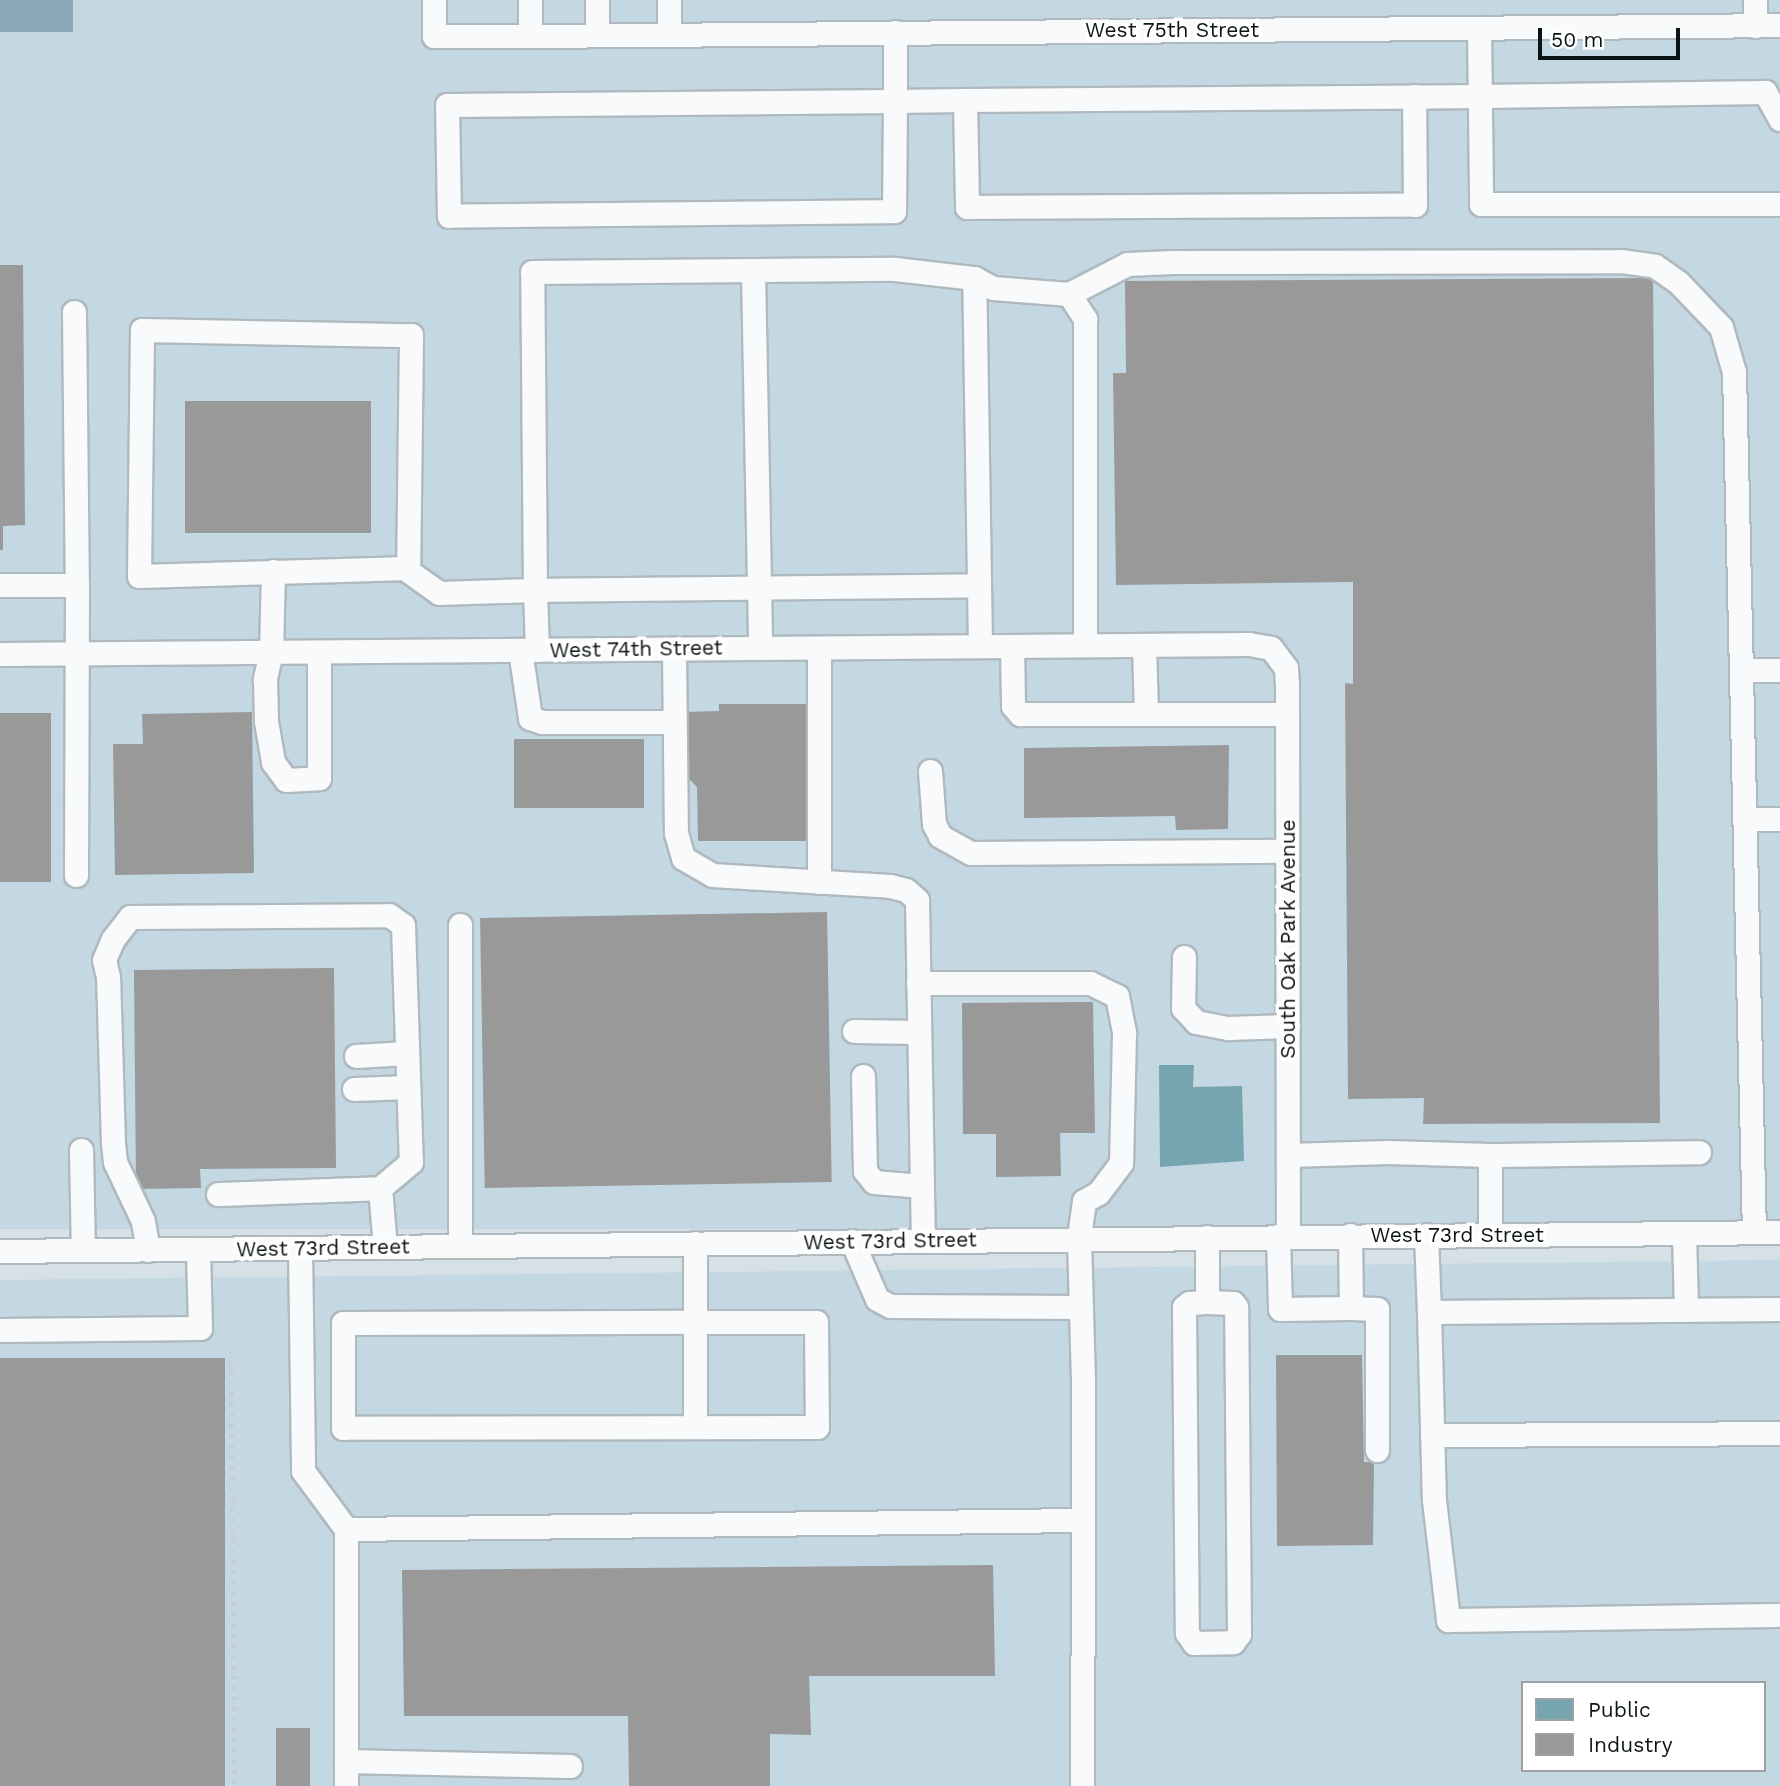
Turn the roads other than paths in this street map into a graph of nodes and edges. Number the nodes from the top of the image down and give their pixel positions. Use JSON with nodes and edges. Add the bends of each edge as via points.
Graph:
{"nodes":[{"id":1,"x":434,"y":0,"type":"edge"},
{"id":2,"x":530,"y":0,"type":"edge"},
{"id":3,"x":597,"y":0,"type":"edge"},
{"id":4,"x":1755,"y":0,"type":"edge"},
{"id":5,"x":669,"y":17,"type":"edge"},
{"id":6,"x":1780,"y":25,"type":"edge"},
{"id":7,"x":1755,"y":26,"type":"junction"},
{"id":8,"x":1479,"y":28,"type":"junction"},
{"id":9,"x":895,"y":32,"type":"junction"},
{"id":10,"x":597,"y":34,"type":"junction"},
{"id":11,"x":530,"y":36,"type":"junction"},
{"id":12,"x":1414,"y":96,"type":"junction"},
{"id":13,"x":1480,"y":96,"type":"junction"},
{"id":14,"x":965,"y":100,"type":"junction"},
{"id":15,"x":895,"y":101,"type":"junction"},
{"id":16,"x":1780,"y":119,"type":"edge"},
{"id":17,"x":1780,"y":204,"type":"edge"},
{"id":18,"x":753,"y":271,"type":"junction"},
{"id":19,"x":974,"y":278,"type":"junction"},
{"id":20,"x":1069,"y":294,"type":"junction"},
{"id":21,"x":74,"y":312,"type":"dead end"},
{"id":22,"x":404,"y":568,"type":"junction"},
{"id":23,"x":273,"y":571,"type":"junction"},
{"id":24,"x":0,"y":585,"type":"edge"},
{"id":25,"x":77,"y":585,"type":"junction"},
{"id":26,"x":979,"y":585,"type":"junction"},
{"id":27,"x":758,"y":588,"type":"junction"},
{"id":28,"x":535,"y":590,"type":"junction"},
{"id":29,"x":1085,"y":645,"type":"junction"},
{"id":30,"x":1144,"y":645,"type":"junction"},
{"id":31,"x":980,"y":646,"type":"junction"},
{"id":32,"x":1012,"y":646,"type":"junction"},
{"id":33,"x":760,"y":648,"type":"junction"},
{"id":34,"x":819,"y":648,"type":"junction"},
{"id":35,"x":1271,"y":648,"type":"joint"},
{"id":36,"x":674,"y":649,"type":"junction"},
{"id":37,"x":528,"y":650,"type":"junction"},
{"id":38,"x":271,"y":652,"type":"junction"},
{"id":39,"x":319,"y":652,"type":"junction"},
{"id":40,"x":0,"y":654,"type":"edge"},
{"id":41,"x":79,"y":654,"type":"junction"},
{"id":42,"x":1741,"y":670,"type":"junction"},
{"id":43,"x":1780,"y":670,"type":"edge"},
{"id":44,"x":1146,"y":714,"type":"junction"},
{"id":45,"x":1287,"y":714,"type":"junction"},
{"id":46,"x":674,"y":722,"type":"junction"},
{"id":47,"x":930,"y":771,"type":"dead end"},
{"id":48,"x":1745,"y":819,"type":"junction"},
{"id":49,"x":1780,"y":819,"type":"edge"},
{"id":50,"x":1287,"y":851,"type":"junction"},
{"id":51,"x":76,"y":875,"type":"dead end"},
{"id":52,"x":819,"y":882,"type":"junction"},
{"id":53,"x":460,"y":925,"type":"dead end"},
{"id":54,"x":1184,"y":957,"type":"dead end"},
{"id":55,"x":918,"y":983,"type":"junction"},
{"id":56,"x":1288,"y":1026,"type":"junction"},
{"id":57,"x":854,"y":1031,"type":"dead end"},
{"id":58,"x":919,"y":1032,"type":"junction"},
{"id":59,"x":407,"y":1053,"type":"junction"},
{"id":60,"x":356,"y":1056,"type":"dead end"},
{"id":61,"x":863,"y":1076,"type":"dead end"},
{"id":62,"x":408,"y":1087,"type":"junction"},
{"id":63,"x":354,"y":1089,"type":"dead end"},
{"id":64,"x":81,"y":1150,"type":"dead end"},
{"id":65,"x":1699,"y":1152,"type":"dead end"},
{"id":66,"x":1288,"y":1155,"type":"junction"},
{"id":67,"x":1490,"y":1155,"type":"junction"},
{"id":68,"x":922,"y":1186,"type":"junction"},
{"id":69,"x":380,"y":1188,"type":"junction"},
{"id":70,"x":218,"y":1194,"type":"dead end"},
{"id":71,"x":1754,"y":1232,"type":"junction"},
{"id":72,"x":1780,"y":1232,"type":"edge"},
{"id":73,"x":1684,"y":1233,"type":"junction"},
{"id":74,"x":1490,"y":1234,"type":"junction"},
{"id":75,"x":1350,"y":1235,"type":"junction"},
{"id":76,"x":1426,"y":1235,"type":"junction"},
{"id":77,"x":1283,"y":1236,"type":"junction"},
{"id":78,"x":1207,"y":1237,"type":"junction"},
{"id":79,"x":1079,"y":1238,"type":"junction"},
{"id":80,"x":923,"y":1240,"type":"junction"},
{"id":81,"x":852,"y":1241,"type":"junction"},
{"id":82,"x":695,"y":1243,"type":"junction"},
{"id":83,"x":460,"y":1246,"type":"junction"},
{"id":84,"x":385,"y":1247,"type":"junction"},
{"id":85,"x":300,"y":1248,"type":"junction"},
{"id":86,"x":198,"y":1249,"type":"junction"},
{"id":87,"x":83,"y":1250,"type":"junction"},
{"id":88,"x":148,"y":1250,"type":"junction"},
{"id":89,"x":0,"y":1251,"type":"edge"},
{"id":90,"x":1207,"y":1302,"type":"junction"},
{"id":91,"x":1081,"y":1307,"type":"junction"},
{"id":92,"x":1351,"y":1308,"type":"junction"},
{"id":93,"x":1780,"y":1309,"type":"edge"},
{"id":94,"x":1686,"y":1310,"type":"junction"},
{"id":95,"x":1429,"y":1312,"type":"junction"},
{"id":96,"x":696,"y":1322,"type":"junction"},
{"id":97,"x":0,"y":1330,"type":"edge"},
{"id":98,"x":695,"y":1427,"type":"junction"},
{"id":99,"x":1780,"y":1433,"type":"edge"},
{"id":100,"x":1432,"y":1435,"type":"junction"},
{"id":101,"x":1377,"y":1450,"type":"dead end"},
{"id":102,"x":1083,"y":1520,"type":"junction"},
{"id":103,"x":346,"y":1529,"type":"junction"},
{"id":104,"x":1780,"y":1615,"type":"edge"},
{"id":105,"x":346,"y":1761,"type":"junction"},
{"id":106,"x":570,"y":1766,"type":"dead end"},
{"id":107,"x":346,"y":1786,"type":"edge"},
{"id":108,"x":1082,"y":1786,"type":"edge"}],
"edges":[{"from":1,"to":11,"type":"street","name":"West 75th Street","via":[[434,36]]},
{"from":2,"to":11,"type":"street"},
{"from":3,"to":10,"type":"street"},
{"from":4,"to":7,"type":"street"},
{"from":5,"to":9,"type":"street","name":"West 75th Street"},
{"from":5,"to":10,"type":"street","name":"West 75th Street"},
{"from":6,"to":7,"type":"street","name":"West 75th Street"},
{"from":7,"to":8,"type":"street","name":"West 75th Street"},
{"from":8,"to":9,"type":"street","name":"West 75th Street"},
{"from":8,"to":13,"type":"street"},
{"from":9,"to":15,"type":"street"},
{"from":10,"to":11,"type":"street","name":"West 75th Street"},
{"from":12,"to":13,"type":"street"},
{"from":12,"to":14,"type":"street"},
{"from":12,"to":14,"type":"street","via":[[1415,205],[967,207]]},
{"from":13,"to":16,"type":"street","via":[[1765,92]]},
{"from":13,"to":17,"type":"street","via":[[1481,204]]},
{"from":14,"to":15,"type":"street"},
{"from":15,"to":15,"type":"street","via":[[447,105],[449,216],[894,211]]},
{"from":18,"to":19,"type":"street","via":[[895,269]]},
{"from":18,"to":27,"type":"street"},
{"from":18,"to":28,"type":"street","via":[[532,272]]},
{"from":19,"to":20,"type":"street","via":[[993,288]]},
{"from":19,"to":26,"type":"street"},
{"from":20,"to":29,"type":"street","via":[[1085,319]]},
{"from":20,"to":42,"type":"street","via":[[1127,264],[1621,261],[1655,266],[1678,282],[1721,327],[1734,372]]},
{"from":21,"to":25,"type":"street"},
{"from":22,"to":23,"type":"street"},
{"from":22,"to":23,"type":"street","via":[[408,568],[411,335],[142,330],[139,576]]},
{"from":22,"to":28,"type":"street","via":[[439,593]]},
{"from":23,"to":38,"type":"street"},
{"from":24,"to":25,"type":"street"},
{"from":25,"to":41,"type":"street"},
{"from":26,"to":27,"type":"street"},
{"from":26,"to":31,"type":"street"},
{"from":27,"to":28,"type":"street"},
{"from":27,"to":33,"type":"street"},
{"from":28,"to":37,"type":"street"},
{"from":29,"to":30,"type":"street","name":"West 74th Street"},
{"from":29,"to":32,"type":"street","name":"West 74th Street"},
{"from":30,"to":35,"type":"street","name":"West 74th Street"},
{"from":30,"to":44,"type":"street"},
{"from":31,"to":32,"type":"street","name":"West 74th Street"},
{"from":31,"to":34,"type":"street","name":"West 74th Street"},
{"from":32,"to":44,"type":"street","via":[[1013,706],[1020,714]]},
{"from":33,"to":34,"type":"street","name":"West 74th Street"},
{"from":33,"to":36,"type":"street","name":"West 74th Street"},
{"from":34,"to":52,"type":"street"},
{"from":35,"to":45,"type":"street","name":"South Oak Park Avenue","via":[[1286,668]]},
{"from":36,"to":37,"type":"street","name":"West 74th Street"},
{"from":36,"to":46,"type":"street"},
{"from":37,"to":39,"type":"street","name":"West 74th Street"},
{"from":37,"to":46,"type":"street","via":[[530,718],[542,722]]},
{"from":38,"to":39,"type":"street","name":"West 74th Street"},
{"from":38,"to":39,"type":"street","via":[[265,679],[266,721],[273,762],[286,780],[319,778]]},
{"from":38,"to":41,"type":"street","name":"West 74th Street"},
{"from":40,"to":41,"type":"street","name":"West 74th Street"},
{"from":41,"to":51,"type":"street"},
{"from":42,"to":43,"type":"street"},
{"from":42,"to":48,"type":"street"},
{"from":44,"to":45,"type":"street"},
{"from":45,"to":50,"type":"street","name":"South Oak Park Avenue"},
{"from":46,"to":52,"type":"street","via":[[676,833],[683,858],[712,875]]},
{"from":47,"to":50,"type":"street","via":[[934,824],[940,836],[971,853]]},
{"from":48,"to":49,"type":"street"},
{"from":48,"to":71,"type":"street"},
{"from":50,"to":56,"type":"street","name":"South Oak Park Avenue"},
{"from":52,"to":55,"type":"street","via":[[890,886],[906,890],[917,900]]},
{"from":53,"to":83,"type":"street"},
{"from":54,"to":56,"type":"street","via":[[1182,1008],[1196,1022],[1228,1028]]},
{"from":55,"to":58,"type":"street"},
{"from":55,"to":79,"type":"street","via":[[1090,983],[1117,996],[1124,1033],[1121,1163],[1098,1194],[1084,1201]]},
{"from":56,"to":66,"type":"street","name":"South Oak Park Avenue"},
{"from":57,"to":58,"type":"street"},
{"from":58,"to":68,"type":"street"},
{"from":59,"to":60,"type":"street"},
{"from":59,"to":62,"type":"street"},
{"from":59,"to":88,"type":"street","via":[[403,925],[388,915],[130,917],[104,960],[113,1143],[115,1162],[142,1221]]},
{"from":61,"to":68,"type":"street","via":[[864,1171],[874,1182]]},
{"from":62,"to":63,"type":"street"},
{"from":62,"to":69,"type":"street","via":[[411,1162]]},
{"from":64,"to":87,"type":"street"},
{"from":65,"to":67,"type":"street"},
{"from":66,"to":67,"type":"street"},
{"from":66,"to":77,"type":"street","name":"South Oak Park Avenue"},
{"from":67,"to":74,"type":"street"},
{"from":68,"to":80,"type":"street"},
{"from":69,"to":70,"type":"street"},
{"from":69,"to":84,"type":"street"},
{"from":71,"to":72,"type":"street","name":"West 73rd Street"},
{"from":71,"to":73,"type":"street","name":"West 73rd Street"},
{"from":73,"to":74,"type":"street","name":"West 73rd Street"},
{"from":73,"to":94,"type":"street"},
{"from":74,"to":76,"type":"street","name":"West 73rd Street"},
{"from":75,"to":76,"type":"street","name":"West 73rd Street"},
{"from":75,"to":77,"type":"street","name":"West 73rd Street"},
{"from":75,"to":92,"type":"street"},
{"from":76,"to":95,"type":"street"},
{"from":77,"to":78,"type":"street","name":"West 73rd Street"},
{"from":77,"to":92,"type":"street","name":"South Oak Park Avenue","via":[[1280,1309]]},
{"from":78,"to":79,"type":"street","name":"West 73rd Street"},
{"from":78,"to":90,"type":"street"},
{"from":79,"to":80,"type":"street","name":"West 73rd Street"},
{"from":79,"to":91,"type":"street"},
{"from":80,"to":81,"type":"street","name":"West 73rd Street"},
{"from":81,"to":82,"type":"street","name":"West 73rd Street"},
{"from":81,"to":91,"type":"street","via":[[877,1299],[890,1306]]},
{"from":82,"to":83,"type":"street","name":"West 73rd Street"},
{"from":82,"to":96,"type":"street"},
{"from":83,"to":84,"type":"street","name":"West 73rd Street"},
{"from":84,"to":85,"type":"street","name":"West 73rd Street"},
{"from":85,"to":86,"type":"street","name":"West 73rd Street"},
{"from":85,"to":103,"type":"street","via":[[303,1471]]},
{"from":86,"to":88,"type":"street","name":"West 73rd Street"},
{"from":86,"to":97,"type":"street","via":[[200,1328]]},
{"from":87,"to":88,"type":"street","name":"West 73rd Street"},
{"from":87,"to":89,"type":"street","name":"West 73rd Street"},
{"from":90,"to":90,"type":"street","via":[[1184,1307],[1187,1633],[1194,1643],[1233,1642],[1239,1634],[1236,1307]]},
{"from":91,"to":102,"type":"street"},
{"from":92,"to":101,"type":"street","via":[[1377,1308]]},
{"from":93,"to":94,"type":"street"},
{"from":94,"to":95,"type":"street"},
{"from":95,"to":100,"type":"street"},
{"from":96,"to":98,"type":"street"},
{"from":96,"to":98,"type":"street","via":[[816,1322],[817,1427]]},
{"from":96,"to":98,"type":"street","via":[[344,1323],[342,1371],[343,1428]]},
{"from":99,"to":100,"type":"street"},
{"from":100,"to":104,"type":"street","via":[[1434,1500],[1448,1620]]},
{"from":102,"to":103,"type":"street"},
{"from":102,"to":108,"type":"street"},
{"from":103,"to":105,"type":"street"},
{"from":105,"to":106,"type":"street"},
{"from":105,"to":107,"type":"street"}]}
